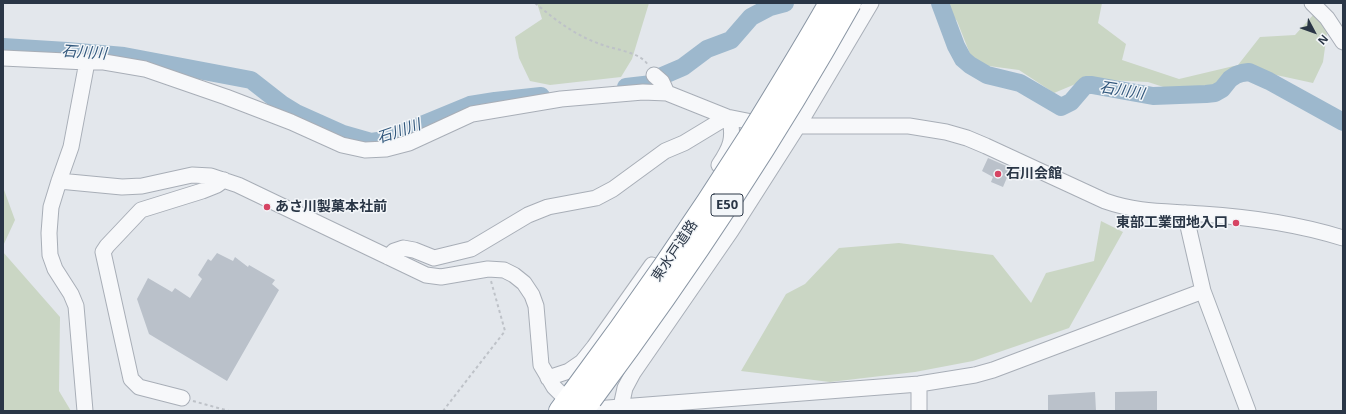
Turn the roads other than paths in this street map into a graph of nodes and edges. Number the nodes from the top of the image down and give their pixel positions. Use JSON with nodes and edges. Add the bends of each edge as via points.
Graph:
{"nodes":[{"id":1,"x":830,"y":3,"type":"edge"},
{"id":2,"x":850,"y":3,"type":"edge"},
{"id":3,"x":871,"y":3,"type":"edge"},
{"id":4,"x":1312,"y":3,"type":"edge"},
{"id":5,"x":1343,"y":42,"type":"edge"},
{"id":6,"x":3,"y":58,"type":"edge"},
{"id":7,"x":86,"y":62,"type":"junction"},
{"id":8,"x":728,"y":117,"type":"junction"},
{"id":9,"x":798,"y":126,"type":"junction"},
{"id":10,"x":224,"y":180,"type":"junction"},
{"id":11,"x":59,"y":181,"type":"junction"},
{"id":12,"x":1185,"y":213,"type":"junction"},
{"id":13,"x":1343,"y":238,"type":"edge"},
{"id":14,"x":388,"y":258,"type":"junction"},
{"id":15,"x":1203,"y":291,"type":"junction"},
{"id":16,"x":548,"y":378,"type":"junction"},
{"id":17,"x":919,"y":384,"type":"junction"},
{"id":18,"x":182,"y":398,"type":"road end"},
{"id":19,"x":578,"y":403,"type":"edge"},
{"id":20,"x":747,"y":404,"type":"edge"},
{"id":21,"x":620,"y":409,"type":"edge"},
{"id":22,"x":85,"y":411,"type":"edge"},
{"id":23,"x":920,"y":411,"type":"edge"},
{"id":24,"x":1248,"y":411,"type":"edge"}],
"edges":[{"from":1,"to":19,"type":"highway","name":"東水戸道路","number":"E50","bridge":true,"via":[[717,187],[644,296]]},
{"from":2,"to":19,"type":"highway","name":"東水戸道路","number":"E50","bridge":true,"via":[[736,191],[659,306]]},
{"from":3,"to":9,"type":"street"},
{"from":4,"to":5,"type":"street","via":[[1327,18]]},
{"from":6,"to":7,"type":"street"},
{"from":7,"to":8,"type":"street","via":[[104,62],[146,69],[255,108],[342,144],[365,150],[386,149],[409,143],[472,114],[561,99],[642,92],[661,84]]},
{"from":7,"to":11,"type":"street","via":[[72,147]]},
{"from":8,"to":9,"type":"street","via":[[757,123]]},
{"from":8,"to":14,"type":"street","via":[[690,140],[665,151],[613,189],[596,198],[548,207],[528,215],[471,249],[434,258],[403,248],[394,250]]},
{"from":8,"to":16,"type":"street","via":[[733,132],[728,151],[667,244],[582,362],[568,371]]},
{"from":9,"to":12,"type":"street","via":[[909,126],[946,132],[986,146],[1121,207]]},
{"from":9,"to":21,"type":"street","via":[[731,231],[633,373],[625,388]]},
{"from":10,"to":11,"type":"street","via":[[192,175],[142,186],[122,187]]},
{"from":10,"to":14,"type":"street"},
{"from":10,"to":18,"type":"street","via":[[202,191],[141,210],[103,252],[131,379],[139,388]]},
{"from":11,"to":22,"type":"street","via":[[51,207],[50,255],[76,306]]},
{"from":12,"to":13,"type":"street","via":[[1298,226]]},
{"from":12,"to":15,"type":"street"},
{"from":14,"to":16,"type":"street","via":[[426,275],[441,277],[488,269],[504,270],[514,275],[532,294],[536,306],[541,364]]},
{"from":15,"to":17,"type":"street","via":[[993,370]]},
{"from":15,"to":24,"type":"street"},
{"from":16,"to":19,"type":"street"},
{"from":17,"to":20,"type":"street"},
{"from":17,"to":23,"type":"street"},
{"from":19,"to":21,"type":"street"},
{"from":20,"to":21,"type":"street"}]}
